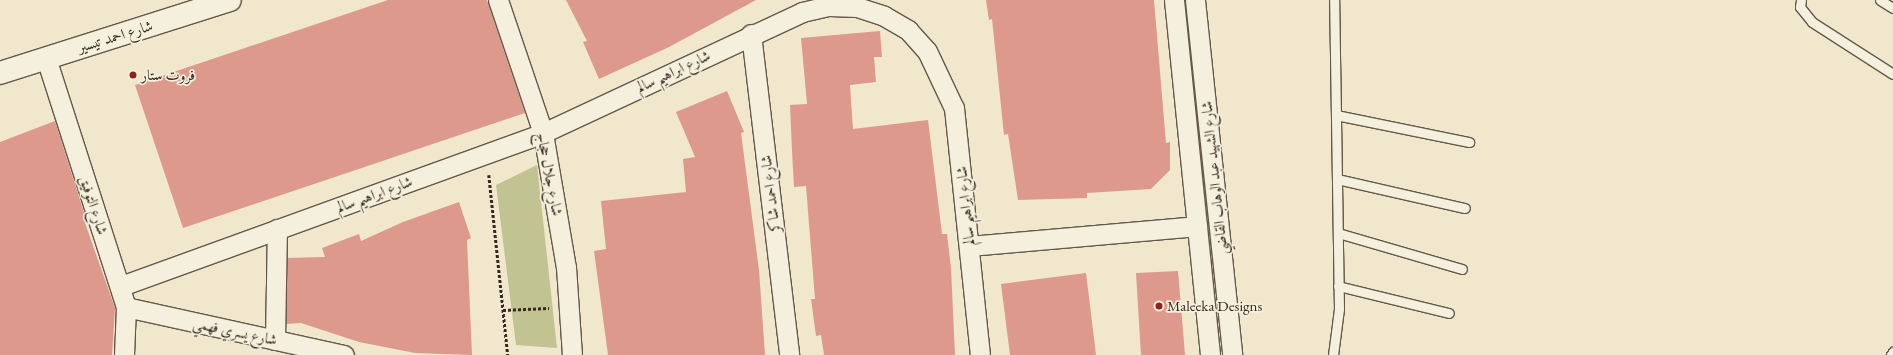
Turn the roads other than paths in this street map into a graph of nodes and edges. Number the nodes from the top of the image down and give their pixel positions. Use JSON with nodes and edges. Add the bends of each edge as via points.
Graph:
{"nodes":[{"id":1,"x":230,"y":0,"type":"edge"},
{"id":2,"x":498,"y":0,"type":"edge"},
{"id":3,"x":1174,"y":0,"type":"edge"},
{"id":4,"x":1195,"y":0,"type":"edge"},
{"id":5,"x":1334,"y":0,"type":"edge"},
{"id":6,"x":1801,"y":0,"type":"edge"},
{"id":7,"x":1880,"y":0,"type":"edge"},
{"id":8,"x":1893,"y":8,"type":"edge"},
{"id":9,"x":751,"y":34,"type":"junction"},
{"id":10,"x":46,"y":58,"type":"junction"},
{"id":11,"x":0,"y":73,"type":"edge"},
{"id":12,"x":1893,"y":74,"type":"edge"},
{"id":13,"x":1336,"y":115,"type":"junction"},
{"id":14,"x":543,"y":133,"type":"junction"},
{"id":15,"x":1469,"y":142,"type":"dead end"},
{"id":16,"x":1337,"y":179,"type":"junction"},
{"id":17,"x":1465,"y":208,"type":"dead end"},
{"id":18,"x":1197,"y":226,"type":"junction"},
{"id":19,"x":277,"y":229,"type":"junction"},
{"id":20,"x":1338,"y":233,"type":"junction"},
{"id":21,"x":970,"y":246,"type":"junction"},
{"id":22,"x":1462,"y":269,"type":"dead end"},
{"id":23,"x":121,"y":286,"type":"junction"},
{"id":24,"x":1338,"y":286,"type":"junction"},
{"id":25,"x":126,"y":307,"type":"junction"},
{"id":26,"x":1449,"y":313,"type":"dead end"},
{"id":27,"x":275,"y":340,"type":"junction"},
{"id":28,"x":124,"y":355,"type":"edge"},
{"id":29,"x":344,"y":355,"type":"edge"},
{"id":30,"x":572,"y":355,"type":"edge"},
{"id":31,"x":789,"y":355,"type":"edge"},
{"id":32,"x":980,"y":355,"type":"edge"},
{"id":33,"x":1210,"y":355,"type":"edge"},
{"id":34,"x":1232,"y":355,"type":"edge"},
{"id":35,"x":1333,"y":355,"type":"edge"}],
"edges":[{"from":1,"to":10,"type":"main road","name":"شارع احمد تيسير"},
{"from":2,"to":14,"type":"street","name":"شارع جلال حجاج"},
{"from":3,"to":18,"type":"street","name":"شارع الشهيد عبد الوهاب القاضي"},
{"from":4,"to":34,"type":"street","name":"شارع الشهيد عبد الوهاب القاضي"},
{"from":5,"to":13,"type":"lane"},
{"from":6,"to":12,"type":"lane","via":[[1800,7],[1812,22]]},
{"from":7,"to":8,"type":"lane"},
{"from":9,"to":14,"type":"street","name":"شارع ابراهيم سالم"},
{"from":9,"to":21,"type":"street","name":"شارع ابراهيم سالم","via":[[802,12],[829,6],[864,9],[884,16],[908,30],[927,51],[954,108]]},
{"from":9,"to":31,"type":"street","name":"شارع احمد شاكر"},
{"from":10,"to":11,"type":"main road","name":"شارع احمد تيسير"},
{"from":10,"to":23,"type":"street","name":"شارع التوفيق"},
{"from":13,"to":15,"type":"lane"},
{"from":13,"to":16,"type":"lane"},
{"from":14,"to":19,"type":"street","name":"شارع ابراهيم سالم"},
{"from":14,"to":30,"type":"street","name":"شارع جلال حجاج","via":[[558,214]]},
{"from":16,"to":17,"type":"lane"},
{"from":16,"to":20,"type":"lane"},
{"from":18,"to":21,"type":"street"},
{"from":18,"to":33,"type":"street","name":"شارع الشهيد عبد الوهاب القاضي"},
{"from":19,"to":23,"type":"street","name":"شارع ابراهيم سالم"},
{"from":19,"to":27,"type":"street"},
{"from":20,"to":22,"type":"lane"},
{"from":20,"to":24,"type":"lane"},
{"from":21,"to":32,"type":"street","name":"شارع ابراهيم سالم"},
{"from":23,"to":25,"type":"street","name":"شارع التوفيق"},
{"from":24,"to":26,"type":"lane"},
{"from":24,"to":35,"type":"lane"},
{"from":25,"to":27,"type":"street","name":"شارع يسري فهمي"},
{"from":25,"to":28,"type":"street","name":"شارع التوفيق"},
{"from":27,"to":29,"type":"street","name":"شارع يسري فهمي"}]}
